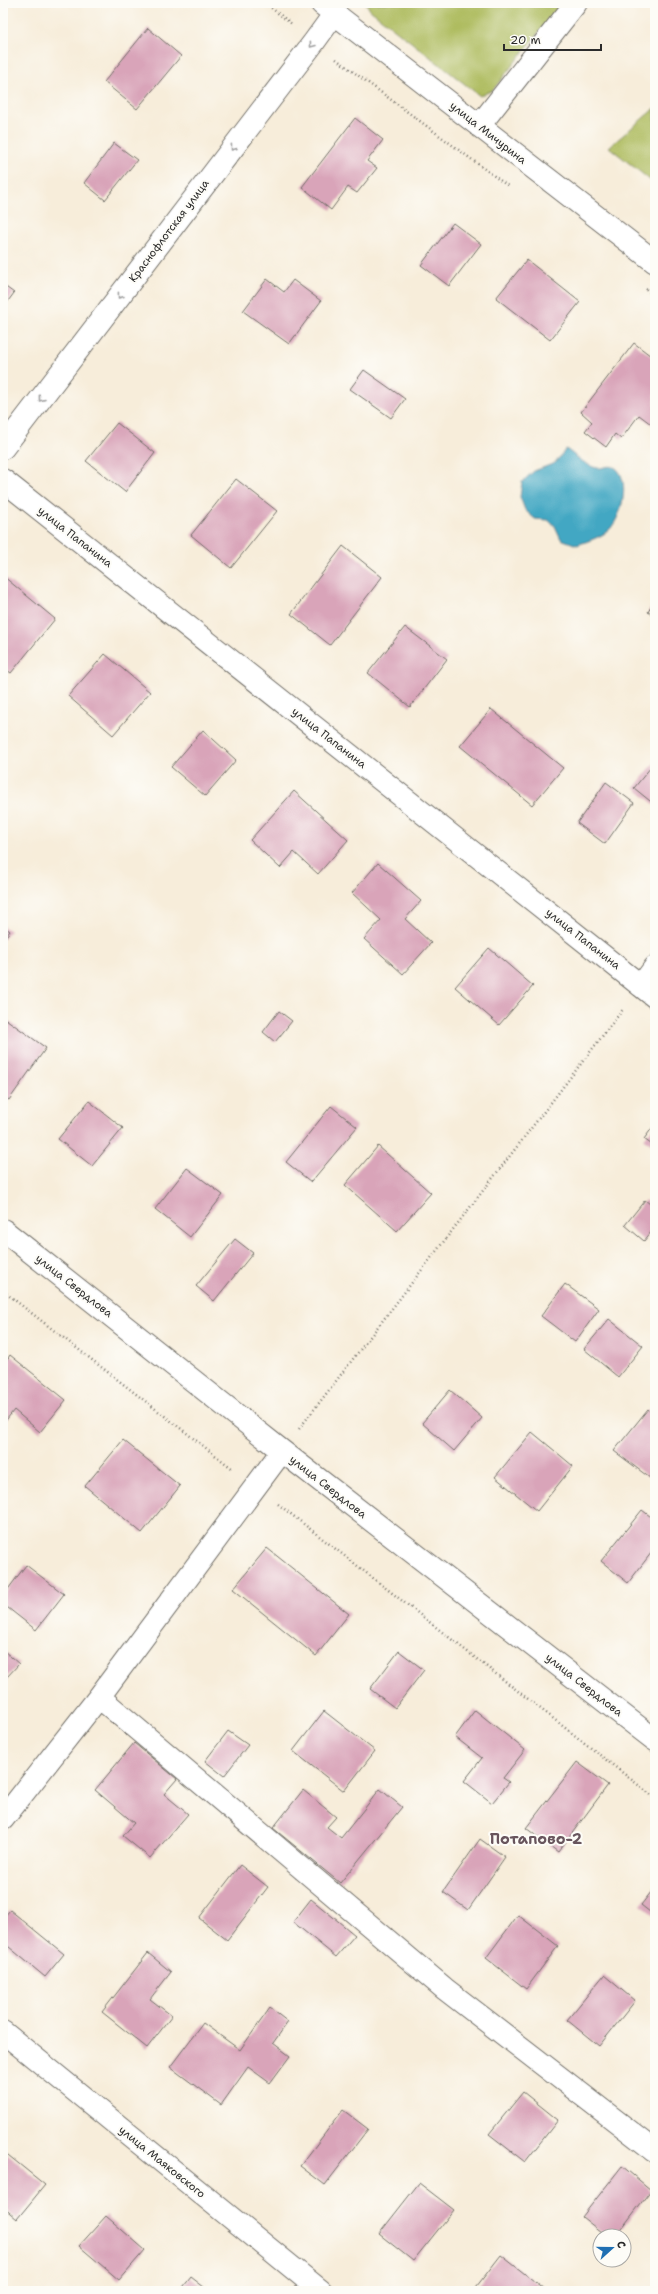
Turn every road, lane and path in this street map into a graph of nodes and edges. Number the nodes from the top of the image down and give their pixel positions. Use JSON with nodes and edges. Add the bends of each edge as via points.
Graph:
{"nodes":[{"id":1,"x":265,"y":3,"type":"edge"},
{"id":2,"x":576,"y":3,"type":"edge"},
{"id":3,"x":330,"y":6,"type":"edge"},
{"id":4,"x":314,"y":42,"type":"junction"},
{"id":5,"x":479,"y":126,"type":"junction"},
{"id":6,"x":510,"y":188,"type":"dead end"},
{"id":7,"x":655,"y":262,"type":"edge"},
{"id":8,"x":642,"y":287,"type":"dead end"},
{"id":9,"x":655,"y":296,"type":"edge"},
{"id":10,"x":3,"y":448,"type":"edge"},
{"id":11,"x":3,"y":480,"type":"edge"},
{"id":12,"x":655,"y":967,"type":"edge"},
{"id":13,"x":648,"y":991,"type":"edge"},
{"id":14,"x":3,"y":1230,"type":"edge"},
{"id":15,"x":3,"y":1290,"type":"edge"},
{"id":16,"x":282,"y":1451,"type":"junction"},
{"id":17,"x":256,"y":1487,"type":"junction"},
{"id":18,"x":99,"y":1697,"type":"junction"},
{"id":19,"x":655,"y":1740,"type":"edge"},
{"id":20,"x":655,"y":1798,"type":"edge"},
{"id":21,"x":3,"y":1819,"type":"edge"},
{"id":22,"x":3,"y":2032,"type":"edge"},
{"id":23,"x":655,"y":2151,"type":"edge"},
{"id":24,"x":322,"y":2291,"type":"edge"}],
"edges":[{"from":1,"to":4,"type":"path"},
{"from":2,"to":5,"type":"street"},
{"from":3,"to":4,"type":"street","name":"Краснофлотская улица"},
{"from":3,"to":5,"type":"street","name":"улица Мичурина"},
{"from":4,"to":6,"type":"path"},
{"from":4,"to":10,"type":"street","name":"Краснофлотская улица","one_way":true},
{"from":5,"to":7,"type":"street","name":"улица Мичурина"},
{"from":8,"to":9,"type":"path"},
{"from":11,"to":13,"type":"street","name":"улица Папанина"},
{"from":12,"to":13,"type":"street"},
{"from":13,"to":16,"type":"path"},
{"from":14,"to":16,"type":"street","name":"улица Свердлова"},
{"from":15,"to":17,"type":"path"},
{"from":16,"to":17,"type":"street"},
{"from":16,"to":19,"type":"street","name":"улица Свердлова"},
{"from":17,"to":18,"type":"street"},
{"from":17,"to":20,"type":"path"},
{"from":18,"to":21,"type":"street"},
{"from":18,"to":23,"type":"street","via":[[445,1988]]},
{"from":22,"to":24,"type":"street","name":"улица Маяковского"}]}
